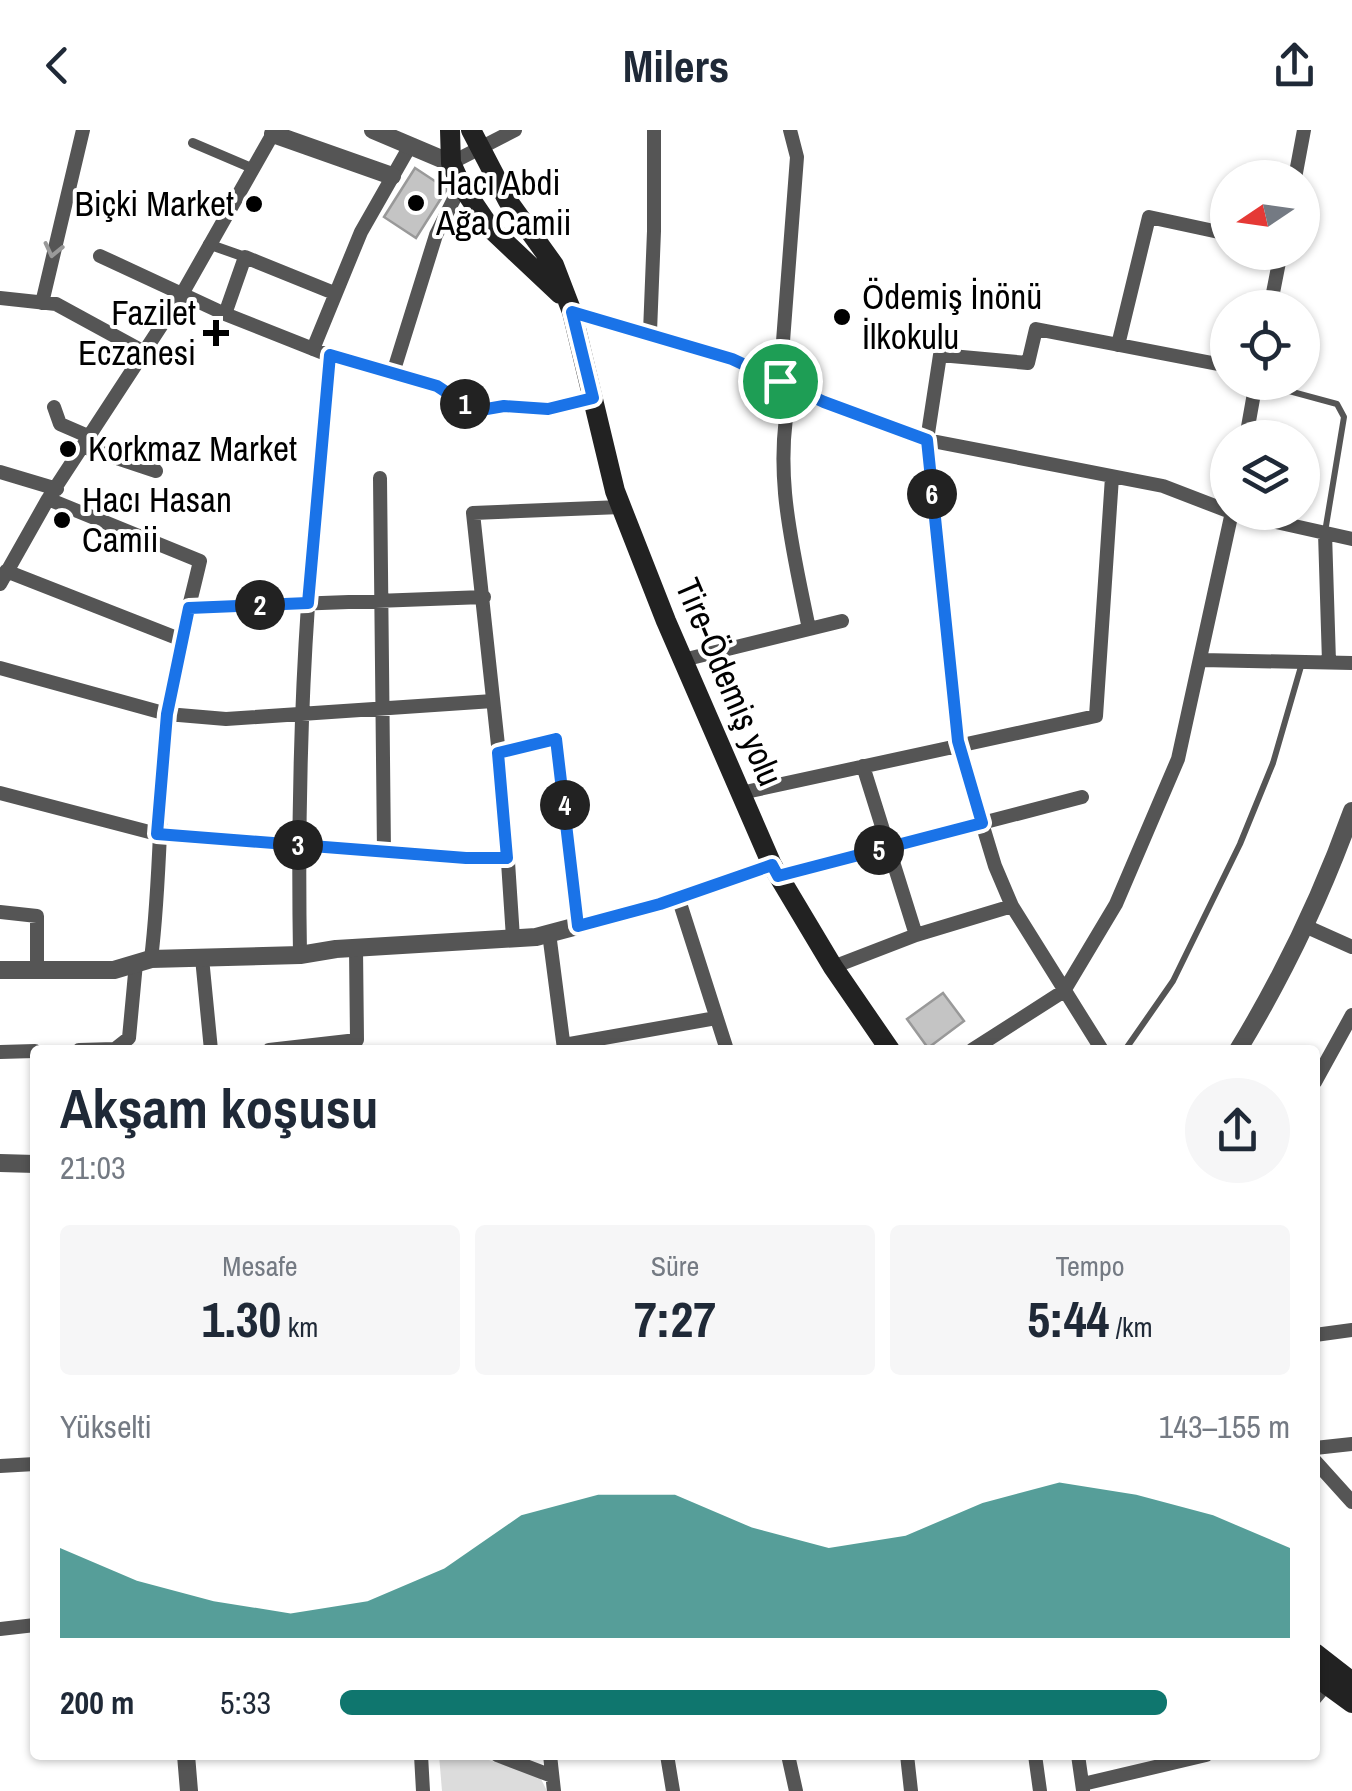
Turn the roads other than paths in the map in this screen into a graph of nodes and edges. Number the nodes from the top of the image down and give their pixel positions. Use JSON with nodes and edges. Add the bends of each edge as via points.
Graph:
{"nodes":[{"id":1,"x":83,"y":130,"type":"edge"},
{"id":2,"x":373,"y":130,"type":"edge"},
{"id":3,"x":450,"y":130,"type":"edge"},
{"id":4,"x":515,"y":130,"type":"edge"},
{"id":5,"x":654,"y":130,"type":"edge"},
{"id":6,"x":790,"y":130,"type":"edge"},
{"id":7,"x":1304,"y":130,"type":"edge"},
{"id":8,"x":269,"y":132,"type":"edge"},
{"id":9,"x":475,"y":138,"type":"edge"},
{"id":10,"x":192,"y":144,"type":"dead end"},
{"id":11,"x":410,"y":146,"type":"junction"},
{"id":12,"x":1298,"y":160,"type":"edge"},
{"id":13,"x":450,"y":163,"type":"junction"},
{"id":14,"x":254,"y":169,"type":"junction"},
{"id":15,"x":392,"y":176,"type":"junction"},
{"id":16,"x":460,"y":185,"type":"junction"},
{"id":17,"x":1210,"y":230,"type":"edge"},
{"id":18,"x":208,"y":244,"type":"junction"},
{"id":19,"x":100,"y":256,"type":"dead end"},
{"id":20,"x":245,"y":256,"type":"junction"},
{"id":21,"x":334,"y":293,"type":"junction"},
{"id":22,"x":182,"y":294,"type":"junction"},
{"id":23,"x":0,"y":298,"type":"edge"},
{"id":24,"x":42,"y":303,"type":"junction"},
{"id":25,"x":572,"y":312,"type":"junction"},
{"id":26,"x":224,"y":314,"type":"junction"},
{"id":27,"x":650,"y":332,"type":"junction"},
{"id":28,"x":1118,"y":345,"type":"junction"},
{"id":29,"x":313,"y":349,"type":"junction"},
{"id":30,"x":144,"y":352,"type":"junction"},
{"id":31,"x":330,"y":355,"type":"junction"},
{"id":32,"x":1210,"y":363,"type":"edge"},
{"id":33,"x":393,"y":374,"type":"junction"},
{"id":34,"x":786,"y":384,"type":"junction"},
{"id":35,"x":593,"y":398,"type":"junction"},
{"id":36,"x":1320,"y":399,"type":"edge"},
{"id":37,"x":54,"y":407,"type":"dead end"},
{"id":38,"x":927,"y":440,"type":"junction"},
{"id":39,"x":87,"y":442,"type":"junction"},
{"id":40,"x":156,"y":471,"type":"dead end"},
{"id":41,"x":0,"y":472,"type":"edge"},
{"id":42,"x":1112,"y":477,"type":"junction"},
{"id":43,"x":380,"y":478,"type":"dead end"},
{"id":44,"x":53,"y":494,"type":"junction"},
{"id":45,"x":1210,"y":504,"type":"edge"},
{"id":46,"x":621,"y":508,"type":"junction"},
{"id":47,"x":1227,"y":530,"type":"edge"},
{"id":48,"x":1311,"y":530,"type":"edge"},
{"id":49,"x":1325,"y":533,"type":"junction"},
{"id":50,"x":1352,"y":540,"type":"edge"},
{"id":51,"x":3,"y":578,"type":"edge"},
{"id":52,"x":484,"y":597,"type":"junction"},
{"id":53,"x":382,"y":600,"type":"junction"},
{"id":54,"x":308,"y":603,"type":"junction"},
{"id":55,"x":189,"y":608,"type":"junction"},
{"id":56,"x":842,"y":621,"type":"dead end"},
{"id":57,"x":809,"y":629,"type":"junction"},
{"id":58,"x":182,"y":640,"type":"junction"},
{"id":59,"x":683,"y":660,"type":"junction"},
{"id":60,"x":1202,"y":660,"type":"junction"},
{"id":61,"x":1302,"y":660,"type":"junction"},
{"id":62,"x":1329,"y":662,"type":"junction"},
{"id":63,"x":1352,"y":663,"type":"edge"},
{"id":64,"x":0,"y":668,"type":"edge"},
{"id":65,"x":493,"y":700,"type":"junction"},
{"id":66,"x":384,"y":707,"type":"junction"},
{"id":67,"x":302,"y":711,"type":"junction"},
{"id":68,"x":167,"y":714,"type":"junction"},
{"id":69,"x":959,"y":746,"type":"junction"},
{"id":70,"x":498,"y":753,"type":"junction"},
{"id":71,"x":863,"y":766,"type":"junction"},
{"id":72,"x":0,"y":793,"type":"edge"},
{"id":73,"x":740,"y":793,"type":"junction"},
{"id":74,"x":1082,"y":798,"type":"dead end"},
{"id":75,"x":1352,"y":810,"type":"edge"},
{"id":76,"x":982,"y":823,"type":"junction"},
{"id":77,"x":157,"y":834,"type":"junction"},
{"id":78,"x":298,"y":845,"type":"junction"},
{"id":79,"x":888,"y":848,"type":"junction"},
{"id":80,"x":384,"y":852,"type":"junction"},
{"id":81,"x":507,"y":858,"type":"junction"},
{"id":82,"x":775,"y":871,"type":"junction"},
{"id":83,"x":678,"y":897,"type":"junction"},
{"id":84,"x":1012,"y":906,"type":"junction"},
{"id":85,"x":0,"y":912,"type":"edge"},
{"id":86,"x":578,"y":926,"type":"junction"},
{"id":87,"x":1305,"y":926,"type":"junction"},
{"id":88,"x":549,"y":933,"type":"junction"},
{"id":89,"x":916,"y":936,"type":"junction"},
{"id":90,"x":513,"y":938,"type":"junction"},
{"id":91,"x":1352,"y":947,"type":"edge"},
{"id":92,"x":356,"y":948,"type":"junction"},
{"id":93,"x":300,"y":955,"type":"junction"},
{"id":94,"x":202,"y":958,"type":"junction"},
{"id":95,"x":144,"y":961,"type":"junction"},
{"id":96,"x":833,"y":967,"type":"junction"},
{"id":97,"x":0,"y":970,"type":"edge"},
{"id":98,"x":37,"y":970,"type":"junction"},
{"id":99,"x":1064,"y":992,"type":"junction"},
{"id":100,"x":1352,"y":1015,"type":"edge"},
{"id":101,"x":716,"y":1018,"type":"junction"},
{"id":102,"x":120,"y":1045,"type":"edge"},
{"id":103,"x":211,"y":1045,"type":"edge"},
{"id":104,"x":358,"y":1045,"type":"edge"},
{"id":105,"x":564,"y":1045,"type":"edge"},
{"id":106,"x":574,"y":1045,"type":"edge"},
{"id":107,"x":724,"y":1045,"type":"edge"},
{"id":108,"x":887,"y":1045,"type":"edge"},
{"id":109,"x":980,"y":1045,"type":"edge"},
{"id":110,"x":1099,"y":1045,"type":"edge"},
{"id":111,"x":1129,"y":1045,"type":"edge"},
{"id":112,"x":1241,"y":1045,"type":"edge"},
{"id":113,"x":30,"y":1051,"type":"edge"},
{"id":114,"x":0,"y":1052,"type":"edge"},
{"id":115,"x":1320,"y":1073,"type":"edge"},
{"id":116,"x":0,"y":1162,"type":"edge"},
{"id":117,"x":30,"y":1164,"type":"edge"},
{"id":118,"x":1352,"y":1330,"type":"edge"},
{"id":119,"x":1320,"y":1334,"type":"edge"},
{"id":120,"x":1352,"y":1444,"type":"edge"},
{"id":121,"x":1320,"y":1447,"type":"edge"},
{"id":122,"x":30,"y":1464,"type":"edge"},
{"id":123,"x":0,"y":1466,"type":"edge"},
{"id":124,"x":1320,"y":1467,"type":"edge"},
{"id":125,"x":1352,"y":1502,"type":"edge"},
{"id":126,"x":30,"y":1625,"type":"edge"},
{"id":127,"x":0,"y":1628,"type":"edge"},
{"id":128,"x":1320,"y":1657,"type":"edge"},
{"id":129,"x":1352,"y":1682,"type":"edge"},
{"id":130,"x":1320,"y":1687,"type":"edge"},
{"id":131,"x":1352,"y":1703,"type":"edge"},
{"id":132,"x":186,"y":1760,"type":"edge"},
{"id":133,"x":420,"y":1760,"type":"edge"},
{"id":134,"x":507,"y":1760,"type":"edge"},
{"id":135,"x":668,"y":1760,"type":"edge"},
{"id":136,"x":789,"y":1760,"type":"edge"},
{"id":137,"x":907,"y":1760,"type":"edge"},
{"id":138,"x":1035,"y":1760,"type":"edge"},
{"id":139,"x":1079,"y":1760,"type":"edge"},
{"id":140,"x":1187,"y":1760,"type":"edge"},
{"id":141,"x":553,"y":1783,"type":"edge"},
{"id":142,"x":1083,"y":1788,"type":"edge"},
{"id":143,"x":189,"y":1791,"type":"edge"},
{"id":144,"x":423,"y":1791,"type":"edge"},
{"id":145,"x":673,"y":1791,"type":"edge"},
{"id":146,"x":796,"y":1791,"type":"edge"},
{"id":147,"x":911,"y":1791,"type":"edge"},
{"id":148,"x":1040,"y":1791,"type":"edge"}],
"edges":[{"from":1,"to":24,"type":"street","one_way":true},
{"from":2,"to":11,"type":"street"},
{"from":3,"to":13,"type":"main road"},
{"from":4,"to":9,"type":"street"},
{"from":5,"to":27,"type":"street"},
{"from":6,"to":34,"type":"street","via":[[797,157]]},
{"from":7,"to":12,"type":"street"},
{"from":8,"to":14,"type":"street"},
{"from":8,"to":15,"type":"street"},
{"from":9,"to":13,"type":"street"},
{"from":9,"to":25,"type":"main road","name":"Tire-Ödemiş yolu","via":[[508,201],[554,265]]},
{"from":10,"to":14,"type":"street"},
{"from":11,"to":13,"type":"street"},
{"from":11,"to":15,"type":"street"},
{"from":13,"to":16,"type":"main road"},
{"from":14,"to":18,"type":"street"},
{"from":15,"to":21,"type":"street"},
{"from":16,"to":25,"type":"main road","via":[[491,229],[556,288]]},
{"from":16,"to":33,"type":"street","via":[[436,235]]},
{"from":17,"to":28,"type":"street","via":[[1149,217]]},
{"from":18,"to":20,"type":"street"},
{"from":18,"to":22,"type":"street"},
{"from":19,"to":22,"type":"street"},
{"from":20,"to":21,"type":"street"},
{"from":20,"to":26,"type":"street"},
{"from":21,"to":29,"type":"street"},
{"from":22,"to":26,"type":"street"},
{"from":22,"to":30,"type":"street"},
{"from":23,"to":24,"type":"street"},
{"from":24,"to":30,"type":"street","via":[[56,304]]},
{"from":25,"to":27,"type":"street"},
{"from":25,"to":35,"type":"main road","name":"Tire-Ödemiş yolu"},
{"from":26,"to":29,"type":"street"},
{"from":27,"to":34,"type":"street"},
{"from":28,"to":32,"type":"street"},
{"from":28,"to":38,"type":"street","via":[[1036,330],[1028,363],[940,355]]},
{"from":29,"to":31,"type":"street"},
{"from":30,"to":39,"type":"street"},
{"from":31,"to":33,"type":"street"},
{"from":31,"to":54,"type":"street"},
{"from":33,"to":35,"type":"street","via":[[437,386],[475,411],[548,409]]},
{"from":34,"to":38,"type":"street"},
{"from":34,"to":57,"type":"street","via":[[783,484]]},
{"from":35,"to":46,"type":"main road","name":"Tire-Ödemiş yolu"},
{"from":36,"to":49,"type":"lane","via":[[1337,404],[1344,417]]},
{"from":37,"to":39,"type":"street","via":[[60,424]]},
{"from":38,"to":42,"type":"street"},
{"from":38,"to":69,"type":"street"},
{"from":39,"to":40,"type":"street"},
{"from":39,"to":44,"type":"street"},
{"from":41,"to":44,"type":"street"},
{"from":42,"to":45,"type":"street"},
{"from":42,"to":69,"type":"street","via":[[1096,716]]},
{"from":43,"to":53,"type":"street"},
{"from":44,"to":51,"type":"street"},
{"from":44,"to":55,"type":"street","via":[[200,561]]},
{"from":46,"to":52,"type":"street","via":[[474,512]]},
{"from":46,"to":59,"type":"main road","name":"Tire-Ödemiş yolu"},
{"from":47,"to":60,"type":"street"},
{"from":48,"to":49,"type":"street"},
{"from":49,"to":50,"type":"street"},
{"from":49,"to":62,"type":"street"},
{"from":51,"to":58,"type":"street"},
{"from":52,"to":53,"type":"street"},
{"from":52,"to":65,"type":"street"},
{"from":53,"to":54,"type":"street"},
{"from":53,"to":66,"type":"street"},
{"from":54,"to":55,"type":"street"},
{"from":54,"to":67,"type":"street"},
{"from":55,"to":58,"type":"street"},
{"from":56,"to":57,"type":"street"},
{"from":57,"to":59,"type":"street"},
{"from":58,"to":68,"type":"street"},
{"from":59,"to":73,"type":"main road","name":"Tire-Ödemiş yolu"},
{"from":60,"to":61,"type":"street"},
{"from":60,"to":99,"type":"street","via":[[1178,760],[1116,904]]},
{"from":61,"to":62,"type":"street"},
{"from":61,"to":111,"type":"lane","via":[[1273,762],[1240,844],[1174,981]]},
{"from":62,"to":63,"type":"street"},
{"from":64,"to":68,"type":"street"},
{"from":65,"to":66,"type":"street"},
{"from":65,"to":70,"type":"street"},
{"from":66,"to":67,"type":"street"},
{"from":66,"to":80,"type":"street"},
{"from":67,"to":68,"type":"street","via":[[226,718]]},
{"from":67,"to":78,"type":"street"},
{"from":68,"to":77,"type":"street"},
{"from":69,"to":71,"type":"street"},
{"from":69,"to":76,"type":"street"},
{"from":70,"to":81,"type":"street"},
{"from":70,"to":86,"type":"street","via":[[556,739]]},
{"from":71,"to":73,"type":"street"},
{"from":71,"to":79,"type":"street"},
{"from":72,"to":77,"type":"street"},
{"from":73,"to":82,"type":"main road","name":"Tire-Ödemiş yolu"},
{"from":74,"to":76,"type":"street"},
{"from":75,"to":87,"type":"street"},
{"from":76,"to":79,"type":"street"},
{"from":76,"to":84,"type":"street"},
{"from":77,"to":78,"type":"street"},
{"from":77,"to":95,"type":"street","via":[[159,896]]},
{"from":78,"to":80,"type":"street"},
{"from":78,"to":93,"type":"street"},
{"from":79,"to":82,"type":"street"},
{"from":79,"to":89,"type":"street"},
{"from":80,"to":81,"type":"street"},
{"from":81,"to":90,"type":"street"},
{"from":82,"to":83,"type":"street"},
{"from":82,"to":96,"type":"main road","name":"Tire-Ödemiş yolu"},
{"from":83,"to":86,"type":"street"},
{"from":83,"to":101,"type":"street"},
{"from":84,"to":89,"type":"street"},
{"from":84,"to":99,"type":"street"},
{"from":85,"to":98,"type":"street","via":[[37,916]]},
{"from":86,"to":88,"type":"street"},
{"from":87,"to":91,"type":"street"},
{"from":87,"to":112,"type":"street"},
{"from":88,"to":90,"type":"street"},
{"from":88,"to":105,"type":"street"},
{"from":89,"to":96,"type":"street"},
{"from":90,"to":92,"type":"street"},
{"from":92,"to":93,"type":"street"},
{"from":92,"to":104,"type":"street"},
{"from":93,"to":94,"type":"street"},
{"from":94,"to":95,"type":"street"},
{"from":94,"to":103,"type":"street"},
{"from":95,"to":98,"type":"street","via":[[114,970]]},
{"from":95,"to":102,"type":"street","via":[[128,1038]]},
{"from":96,"to":108,"type":"main road","name":"Tire-Ödemiş yolu"},
{"from":97,"to":98,"type":"street"},
{"from":99,"to":109,"type":"street"},
{"from":99,"to":110,"type":"street"},
{"from":100,"to":115,"type":"street"},
{"from":101,"to":106,"type":"street"},
{"from":101,"to":107,"type":"street"},
{"from":113,"to":114,"type":"street"},
{"from":116,"to":117,"type":"street"},
{"from":118,"to":119,"type":"street"},
{"from":120,"to":121,"type":"street"},
{"from":122,"to":123,"type":"street"},
{"from":124,"to":125,"type":"street"},
{"from":126,"to":127,"type":"street"},
{"from":128,"to":129,"type":"main road"},
{"from":130,"to":131,"type":"main road"},
{"from":132,"to":143,"type":"street"},
{"from":133,"to":144,"type":"street"},
{"from":134,"to":141,"type":"street"},
{"from":135,"to":145,"type":"street"},
{"from":136,"to":146,"type":"street"},
{"from":137,"to":147,"type":"street"},
{"from":138,"to":148,"type":"street"},
{"from":139,"to":142,"type":"street"},
{"from":140,"to":142,"type":"street"}]}
